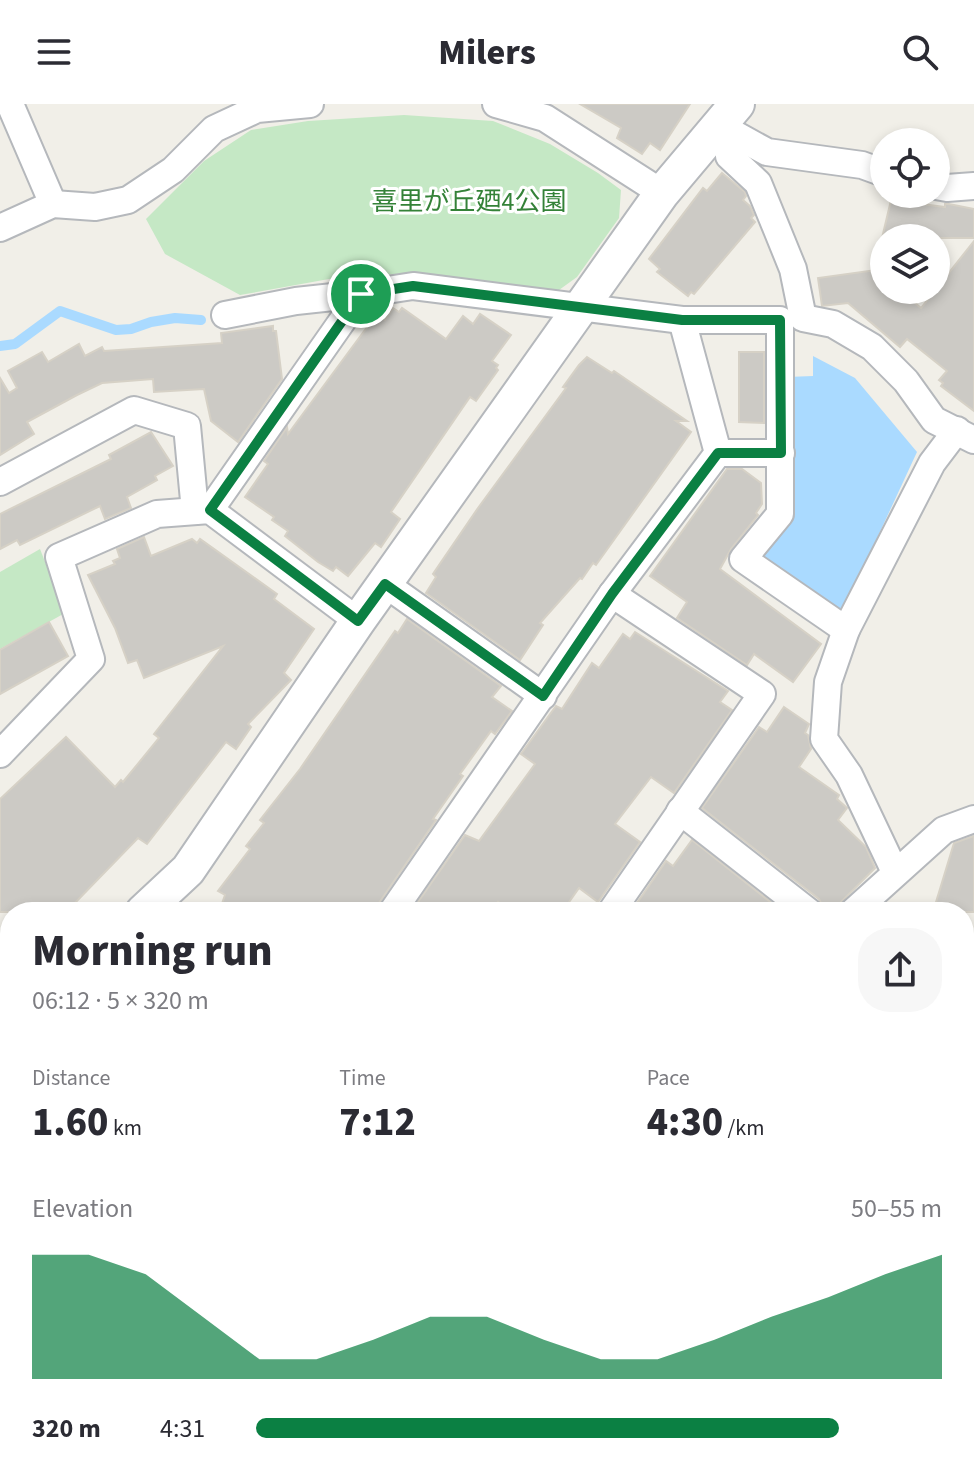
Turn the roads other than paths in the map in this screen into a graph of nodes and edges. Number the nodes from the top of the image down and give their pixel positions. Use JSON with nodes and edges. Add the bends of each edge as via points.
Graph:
{"nodes":[{"id":1,"x":10,"y":104,"type":"edge"},
{"id":2,"x":310,"y":104,"type":"edge"},
{"id":3,"x":496,"y":104,"type":"edge"},
{"id":4,"x":728,"y":129,"type":"edge"},
{"id":5,"x":870,"y":168,"type":"edge"},
{"id":6,"x":974,"y":186,"type":"edge"},
{"id":7,"x":950,"y":188,"type":"edge"},
{"id":8,"x":662,"y":193,"type":"junction"},
{"id":9,"x":53,"y":204,"type":"junction"},
{"id":10,"x":0,"y":228,"type":"edge"},
{"id":11,"x":361,"y":294,"type":"junction"},
{"id":12,"x":582,"y":307,"type":"junction"},
{"id":13,"x":225,"y":315,"type":"dead end"},
{"id":14,"x":682,"y":320,"type":"junction"},
{"id":15,"x":966,"y":435,"type":"edge"},
{"id":16,"x":718,"y":453,"type":"junction"},
{"id":17,"x":781,"y":453,"type":"junction"},
{"id":18,"x":0,"y":482,"type":"edge"},
{"id":19,"x":202,"y":511,"type":"junction"},
{"id":20,"x":385,"y":584,"type":"junction"},
{"id":21,"x":612,"y":594,"type":"junction"},
{"id":22,"x":358,"y":621,"type":"junction"},
{"id":23,"x":846,"y":630,"type":"junction"},
{"id":24,"x":543,"y":696,"type":"junction"},
{"id":25,"x":0,"y":754,"type":"edge"},
{"id":26,"x":680,"y":811,"type":"junction"},
{"id":27,"x":974,"y":819,"type":"edge"},
{"id":28,"x":895,"y":872,"type":"junction"},
{"id":29,"x":154,"y":902,"type":"edge"},
{"id":30,"x":399,"y":902,"type":"edge"},
{"id":31,"x":618,"y":902,"type":"edge"},
{"id":32,"x":796,"y":902,"type":"edge"},
{"id":33,"x":864,"y":902,"type":"edge"}],
"edges":[{"from":1,"to":9,"type":"street"},
{"from":2,"to":9,"type":"street","via":[[257,109],[214,129],[173,170],[128,200],[95,207]]},
{"from":3,"to":8,"type":"street","via":[[545,118]]},
{"from":4,"to":5,"type":"street","via":[[767,152]]},
{"from":4,"to":8,"type":"street"},
{"from":4,"to":15,"type":"street","via":[[758,183],[793,269],[803,318],[833,324],[872,347],[934,420]]},
{"from":6,"to":7,"type":"street"},
{"from":8,"to":12,"type":"street"},
{"from":9,"to":10,"type":"street"},
{"from":11,"to":12,"type":"street","via":[[413,286]]},
{"from":11,"to":13,"type":"street"},
{"from":11,"to":19,"type":"street"},
{"from":12,"to":14,"type":"street"},
{"from":12,"to":20,"type":"street"},
{"from":14,"to":16,"type":"street"},
{"from":14,"to":17,"type":"street","via":[[780,320]]},
{"from":15,"to":23,"type":"street","via":[[932,463]]},
{"from":16,"to":17,"type":"street"},
{"from":16,"to":21,"type":"street"},
{"from":17,"to":23,"type":"street","via":[[780,514],[743,559]]},
{"from":18,"to":19,"type":"street","via":[[134,410],[187,426]]},
{"from":19,"to":22,"type":"street"},
{"from":19,"to":25,"type":"street","via":[[157,514],[59,557],[91,659]]},
{"from":20,"to":22,"type":"street"},
{"from":20,"to":24,"type":"street"},
{"from":21,"to":24,"type":"street"},
{"from":21,"to":26,"type":"street","via":[[762,694]]},
{"from":22,"to":29,"type":"street","via":[[188,870]]},
{"from":23,"to":28,"type":"street","via":[[828,682],[824,739],[849,775]]},
{"from":24,"to":30,"type":"street"},
{"from":26,"to":31,"type":"street"},
{"from":26,"to":32,"type":"street"},
{"from":27,"to":28,"type":"street","via":[[944,830]]},
{"from":28,"to":33,"type":"street"}]}
